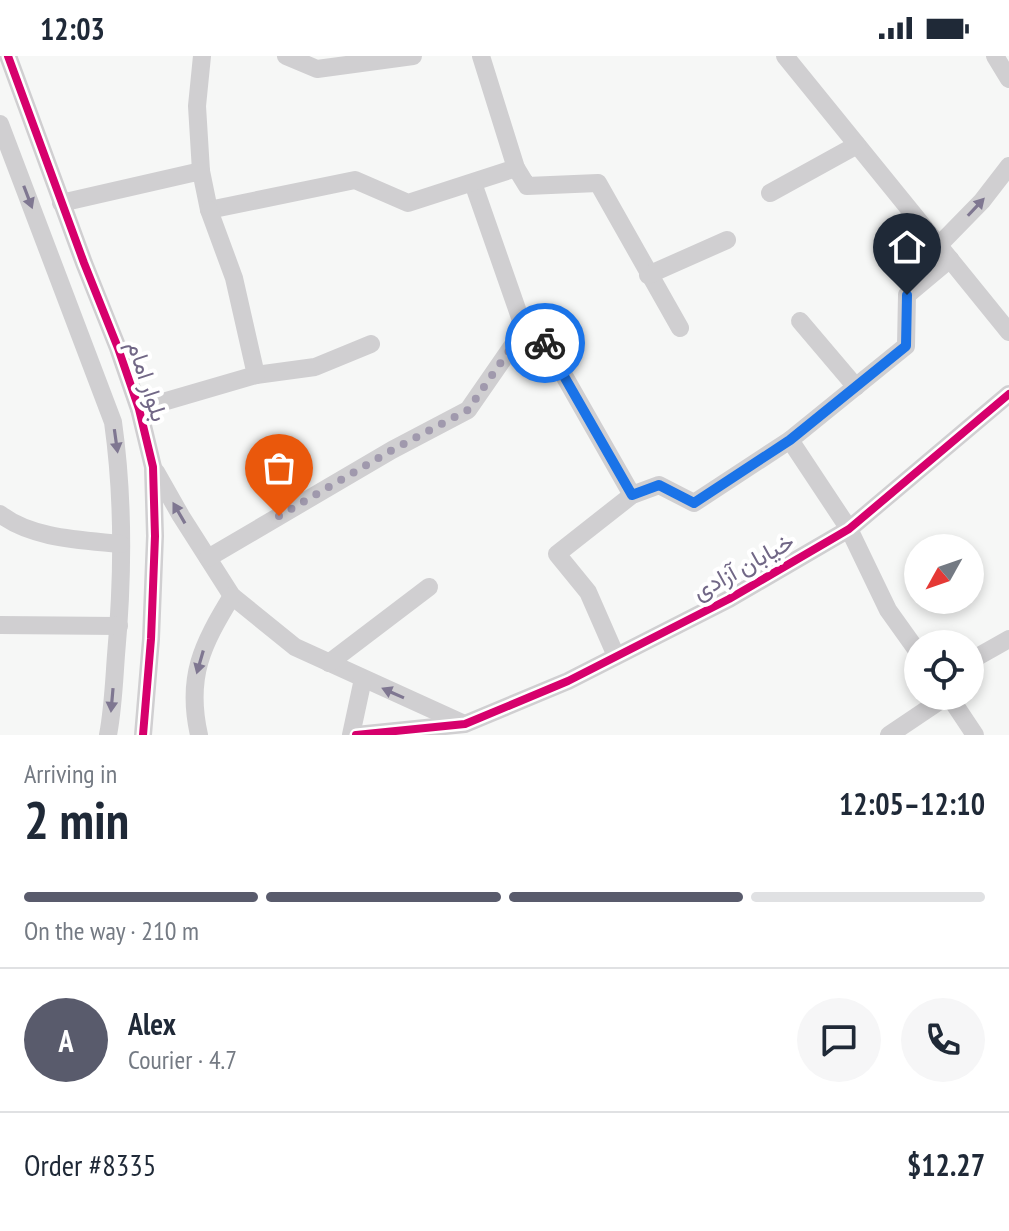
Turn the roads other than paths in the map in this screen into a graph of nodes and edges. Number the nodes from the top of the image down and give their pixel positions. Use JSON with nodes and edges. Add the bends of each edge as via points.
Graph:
{"nodes":[{"id":1,"x":8,"y":56,"type":"edge"},
{"id":2,"x":202,"y":56,"type":"edge"},
{"id":3,"x":286,"y":56,"type":"edge"},
{"id":4,"x":413,"y":56,"type":"edge"},
{"id":5,"x":481,"y":56,"type":"edge"},
{"id":6,"x":785,"y":56,"type":"edge"},
{"id":7,"x":995,"y":56,"type":"edge"},
{"id":8,"x":1009,"y":79,"type":"edge"},
{"id":9,"x":0,"y":124,"type":"edge"},
{"id":10,"x":857,"y":145,"type":"junction"},
{"id":11,"x":1009,"y":166,"type":"edge"},
{"id":12,"x":516,"y":168,"type":"junction"},
{"id":13,"x":8,"y":171,"type":"edge"},
{"id":14,"x":201,"y":171,"type":"junction"},
{"id":15,"x":473,"y":183,"type":"junction"},
{"id":16,"x":770,"y":193,"type":"dead end"},
{"id":17,"x":61,"y":203,"type":"junction"},
{"id":18,"x":209,"y":210,"type":"junction"},
{"id":19,"x":727,"y":240,"type":"dead end"},
{"id":20,"x":944,"y":252,"type":"junction"},
{"id":21,"x":648,"y":275,"type":"junction"},
{"id":22,"x":800,"y":321,"type":"dead end"},
{"id":23,"x":680,"y":328,"type":"dead end"},
{"id":24,"x":524,"y":329,"type":"junction"},
{"id":25,"x":1009,"y":332,"type":"edge"},
{"id":26,"x":371,"y":344,"type":"dead end"},
{"id":27,"x":256,"y":375,"type":"junction"},
{"id":28,"x":856,"y":387,"type":"junction"},
{"id":29,"x":1009,"y":394,"type":"edge"},
{"id":30,"x":139,"y":409,"type":"junction"},
{"id":31,"x":790,"y":440,"type":"junction"},
{"id":32,"x":153,"y":467,"type":"junction"},
{"id":33,"x":632,"y":495,"type":"junction"},
{"id":34,"x":0,"y":514,"type":"edge"},
{"id":35,"x":849,"y":529,"type":"junction"},
{"id":36,"x":121,"y":544,"type":"junction"},
{"id":37,"x":208,"y":558,"type":"junction"},
{"id":38,"x":429,"y":587,"type":"dead end"},
{"id":39,"x":232,"y":596,"type":"junction"},
{"id":40,"x":0,"y":625,"type":"edge"},
{"id":41,"x":119,"y":626,"type":"junction"},
{"id":42,"x":904,"y":632,"type":"edge"},
{"id":43,"x":1009,"y":639,"type":"edge"},
{"id":44,"x":984,"y":653,"type":"edge"},
{"id":45,"x":616,"y":656,"type":"junction"},
{"id":46,"x":329,"y":663,"type":"junction"},
{"id":47,"x":363,"y":679,"type":"junction"},
{"id":48,"x":927,"y":710,"type":"edge"},
{"id":49,"x":958,"y":710,"type":"edge"},
{"id":50,"x":467,"y":730,"type":"edge"},
{"id":51,"x":108,"y":735,"type":"edge"},
{"id":52,"x":143,"y":735,"type":"edge"},
{"id":53,"x":199,"y":735,"type":"edge"},
{"id":54,"x":354,"y":735,"type":"edge"},
{"id":55,"x":889,"y":735,"type":"edge"},
{"id":56,"x":975,"y":735,"type":"edge"}],
"edges":[{"from":1,"to":17,"type":"street","name":"بلوار امام"},
{"from":2,"to":14,"type":"street","via":[[197,106]]},
{"from":3,"to":4,"type":"street","via":[[317,69]]},
{"from":5,"to":12,"type":"street"},
{"from":6,"to":10,"type":"street"},
{"from":7,"to":8,"type":"street"},
{"from":9,"to":13,"type":"street","name":"بلوار امام"},
{"from":10,"to":16,"type":"street"},
{"from":10,"to":20,"type":"street"},
{"from":20,"to":11,"type":"street","one_way":true},
{"from":12,"to":15,"type":"street"},
{"from":12,"to":21,"type":"street","via":[[527,186],[598,183]]},
{"from":13,"to":36,"type":"street","name":"بلوار امام","one_way":true,"via":[[113,422]]},
{"from":14,"to":17,"type":"street"},
{"from":14,"to":18,"type":"street"},
{"from":15,"to":18,"type":"street","via":[[408,203],[355,180]]},
{"from":15,"to":24,"type":"street"},
{"from":17,"to":30,"type":"street","name":"بلوار امام"},
{"from":18,"to":27,"type":"street","via":[[234,278]]},
{"from":19,"to":21,"type":"street"},
{"from":20,"to":25,"type":"street"},
{"from":20,"to":28,"type":"street","via":[[907,295],[906,346]]},
{"from":21,"to":23,"type":"street"},
{"from":22,"to":28,"type":"street"},
{"from":24,"to":33,"type":"street","via":[[542,337]]},
{"from":24,"to":37,"type":"street","via":[[468,410]]},
{"from":26,"to":27,"type":"street","via":[[315,367]]},
{"from":27,"to":30,"type":"street"},
{"from":28,"to":31,"type":"street"},
{"from":29,"to":35,"type":"street","name":"خیابان آزادی"},
{"from":30,"to":32,"type":"street","name":"بلوار امام"},
{"from":31,"to":33,"type":"street","via":[[694,503],[659,485]]},
{"from":31,"to":35,"type":"street"},
{"from":37,"to":32,"type":"street","one_way":true},
{"from":32,"to":52,"type":"street","name":"بلوار امام","via":[[153,594]]},
{"from":33,"to":45,"type":"street","via":[[557,554],[588,592]]},
{"from":34,"to":36,"type":"street","via":[[57,538]]},
{"from":35,"to":42,"type":"street"},
{"from":35,"to":45,"type":"street","name":"خیابان آزادی","via":[[729,599]]},
{"from":36,"to":41,"type":"street","name":"بلوار امام"},
{"from":37,"to":39,"type":"street"},
{"from":38,"to":46,"type":"street"},
{"from":39,"to":46,"type":"street","via":[[295,647]]},
{"from":39,"to":53,"type":"street","one_way":true,"via":[[198,664],[192,698]]},
{"from":40,"to":41,"type":"street"},
{"from":41,"to":51,"type":"street","name":"بلوار امام","one_way":true},
{"from":43,"to":44,"type":"street"},
{"from":45,"to":50,"type":"street","name":"خیابان آزادی"},
{"from":46,"to":47,"type":"street"},
{"from":50,"to":47,"type":"street","one_way":true},
{"from":47,"to":54,"type":"street"},
{"from":48,"to":55,"type":"street"},
{"from":49,"to":56,"type":"street"},
{"from":50,"to":54,"type":"street","name":"خیابان آزادی"}]}
